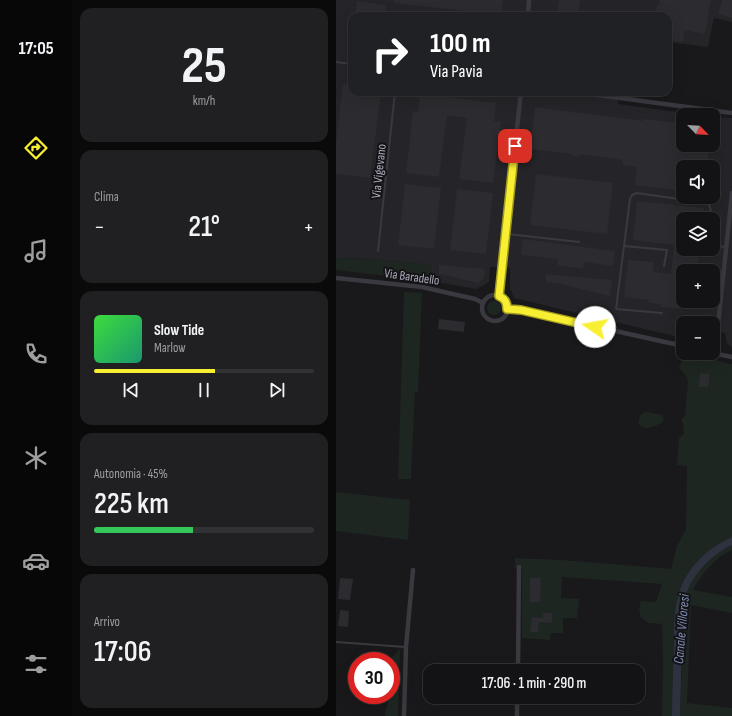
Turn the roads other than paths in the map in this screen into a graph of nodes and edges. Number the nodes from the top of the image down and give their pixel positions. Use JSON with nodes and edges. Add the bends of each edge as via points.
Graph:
{"nodes":[{"id":1,"x":529,"y":0,"type":"edge"},
{"id":2,"x":528,"y":12,"type":"edge"},
{"id":3,"x":336,"y":62,"type":"edge"},
{"id":4,"x":348,"y":64,"type":"edge"},
{"id":5,"x":395,"y":96,"type":"edge"},
{"id":6,"x":521,"y":96,"type":"edge"},
{"id":7,"x":605,"y":96,"type":"edge"},
{"id":8,"x":732,"y":113,"type":"edge"},
{"id":9,"x":732,"y":193,"type":"edge"},
{"id":10,"x":711,"y":212,"type":"edge"},
{"id":11,"x":730,"y":222,"type":"edge"},
{"id":12,"x":505,"y":234,"type":"junction"},
{"id":13,"x":579,"y":242,"type":"dead end"},
{"id":14,"x":624,"y":246,"type":"junction"},
{"id":15,"x":720,"y":247,"type":"edge"},
{"id":16,"x":726,"y":247,"type":"junction"},
{"id":17,"x":378,"y":251,"type":"dead end"},
{"id":18,"x":664,"y":266,"type":"dead end"},
{"id":19,"x":336,"y":278,"type":"edge"},
{"id":20,"x":499,"y":296,"type":"junction"},
{"id":21,"x":482,"y":303,"type":"junction"},
{"id":22,"x":507,"y":309,"type":"junction"},
{"id":23,"x":662,"y":313,"type":"dead end"},
{"id":24,"x":718,"y":316,"type":"edge"},
{"id":25,"x":676,"y":344,"type":"edge"},
{"id":26,"x":720,"y":354,"type":"edge"},
{"id":27,"x":732,"y":357,"type":"edge"},
{"id":28,"x":518,"y":567,"type":"dead end"},
{"id":29,"x":413,"y":570,"type":"dead end"},
{"id":30,"x":336,"y":642,"type":"edge"},
{"id":31,"x":406,"y":648,"type":"junction"},
{"id":32,"x":518,"y":664,"type":"edge"},
{"id":33,"x":517,"y":704,"type":"edge"},
{"id":34,"x":404,"y":716,"type":"edge"},
{"id":35,"x":517,"y":716,"type":"edge"}],
"edges":[{"from":1,"to":2,"type":"street"},
{"from":3,"to":4,"type":"lane"},
{"from":5,"to":17,"type":"lane","name":"Via Vigevano"},
{"from":6,"to":12,"type":"street"},
{"from":7,"to":8,"type":"street"},
{"from":9,"to":11,"type":"street"},
{"from":10,"to":14,"type":"lane","via":[[710,206],[706,203],[632,194]]},
{"from":11,"to":16,"type":"street"},
{"from":12,"to":13,"type":"lane"},
{"from":12,"to":20,"type":"street"},
{"from":14,"to":18,"type":"lane","via":[[667,250]]},
{"from":14,"to":23,"type":"lane","via":[[616,309]]},
{"from":15,"to":16,"type":"lane"},
{"from":16,"to":24,"type":"street"},
{"from":19,"to":21,"type":"street","name":"Via Baradello","via":[[422,287],[475,299]]},
{"from":20,"to":21,"type":"street","via":[[488,297]]},
{"from":20,"to":22,"type":"street","via":[[506,301]]},
{"from":21,"to":22,"type":"street","via":[[484,316],[492,320],[500,319]]},
{"from":22,"to":25,"type":"street"},
{"from":26,"to":27,"type":"street"},
{"from":28,"to":32,"type":"street"},
{"from":29,"to":31,"type":"street"},
{"from":30,"to":31,"type":"lane"},
{"from":31,"to":34,"type":"street"},
{"from":33,"to":35,"type":"street"}]}
